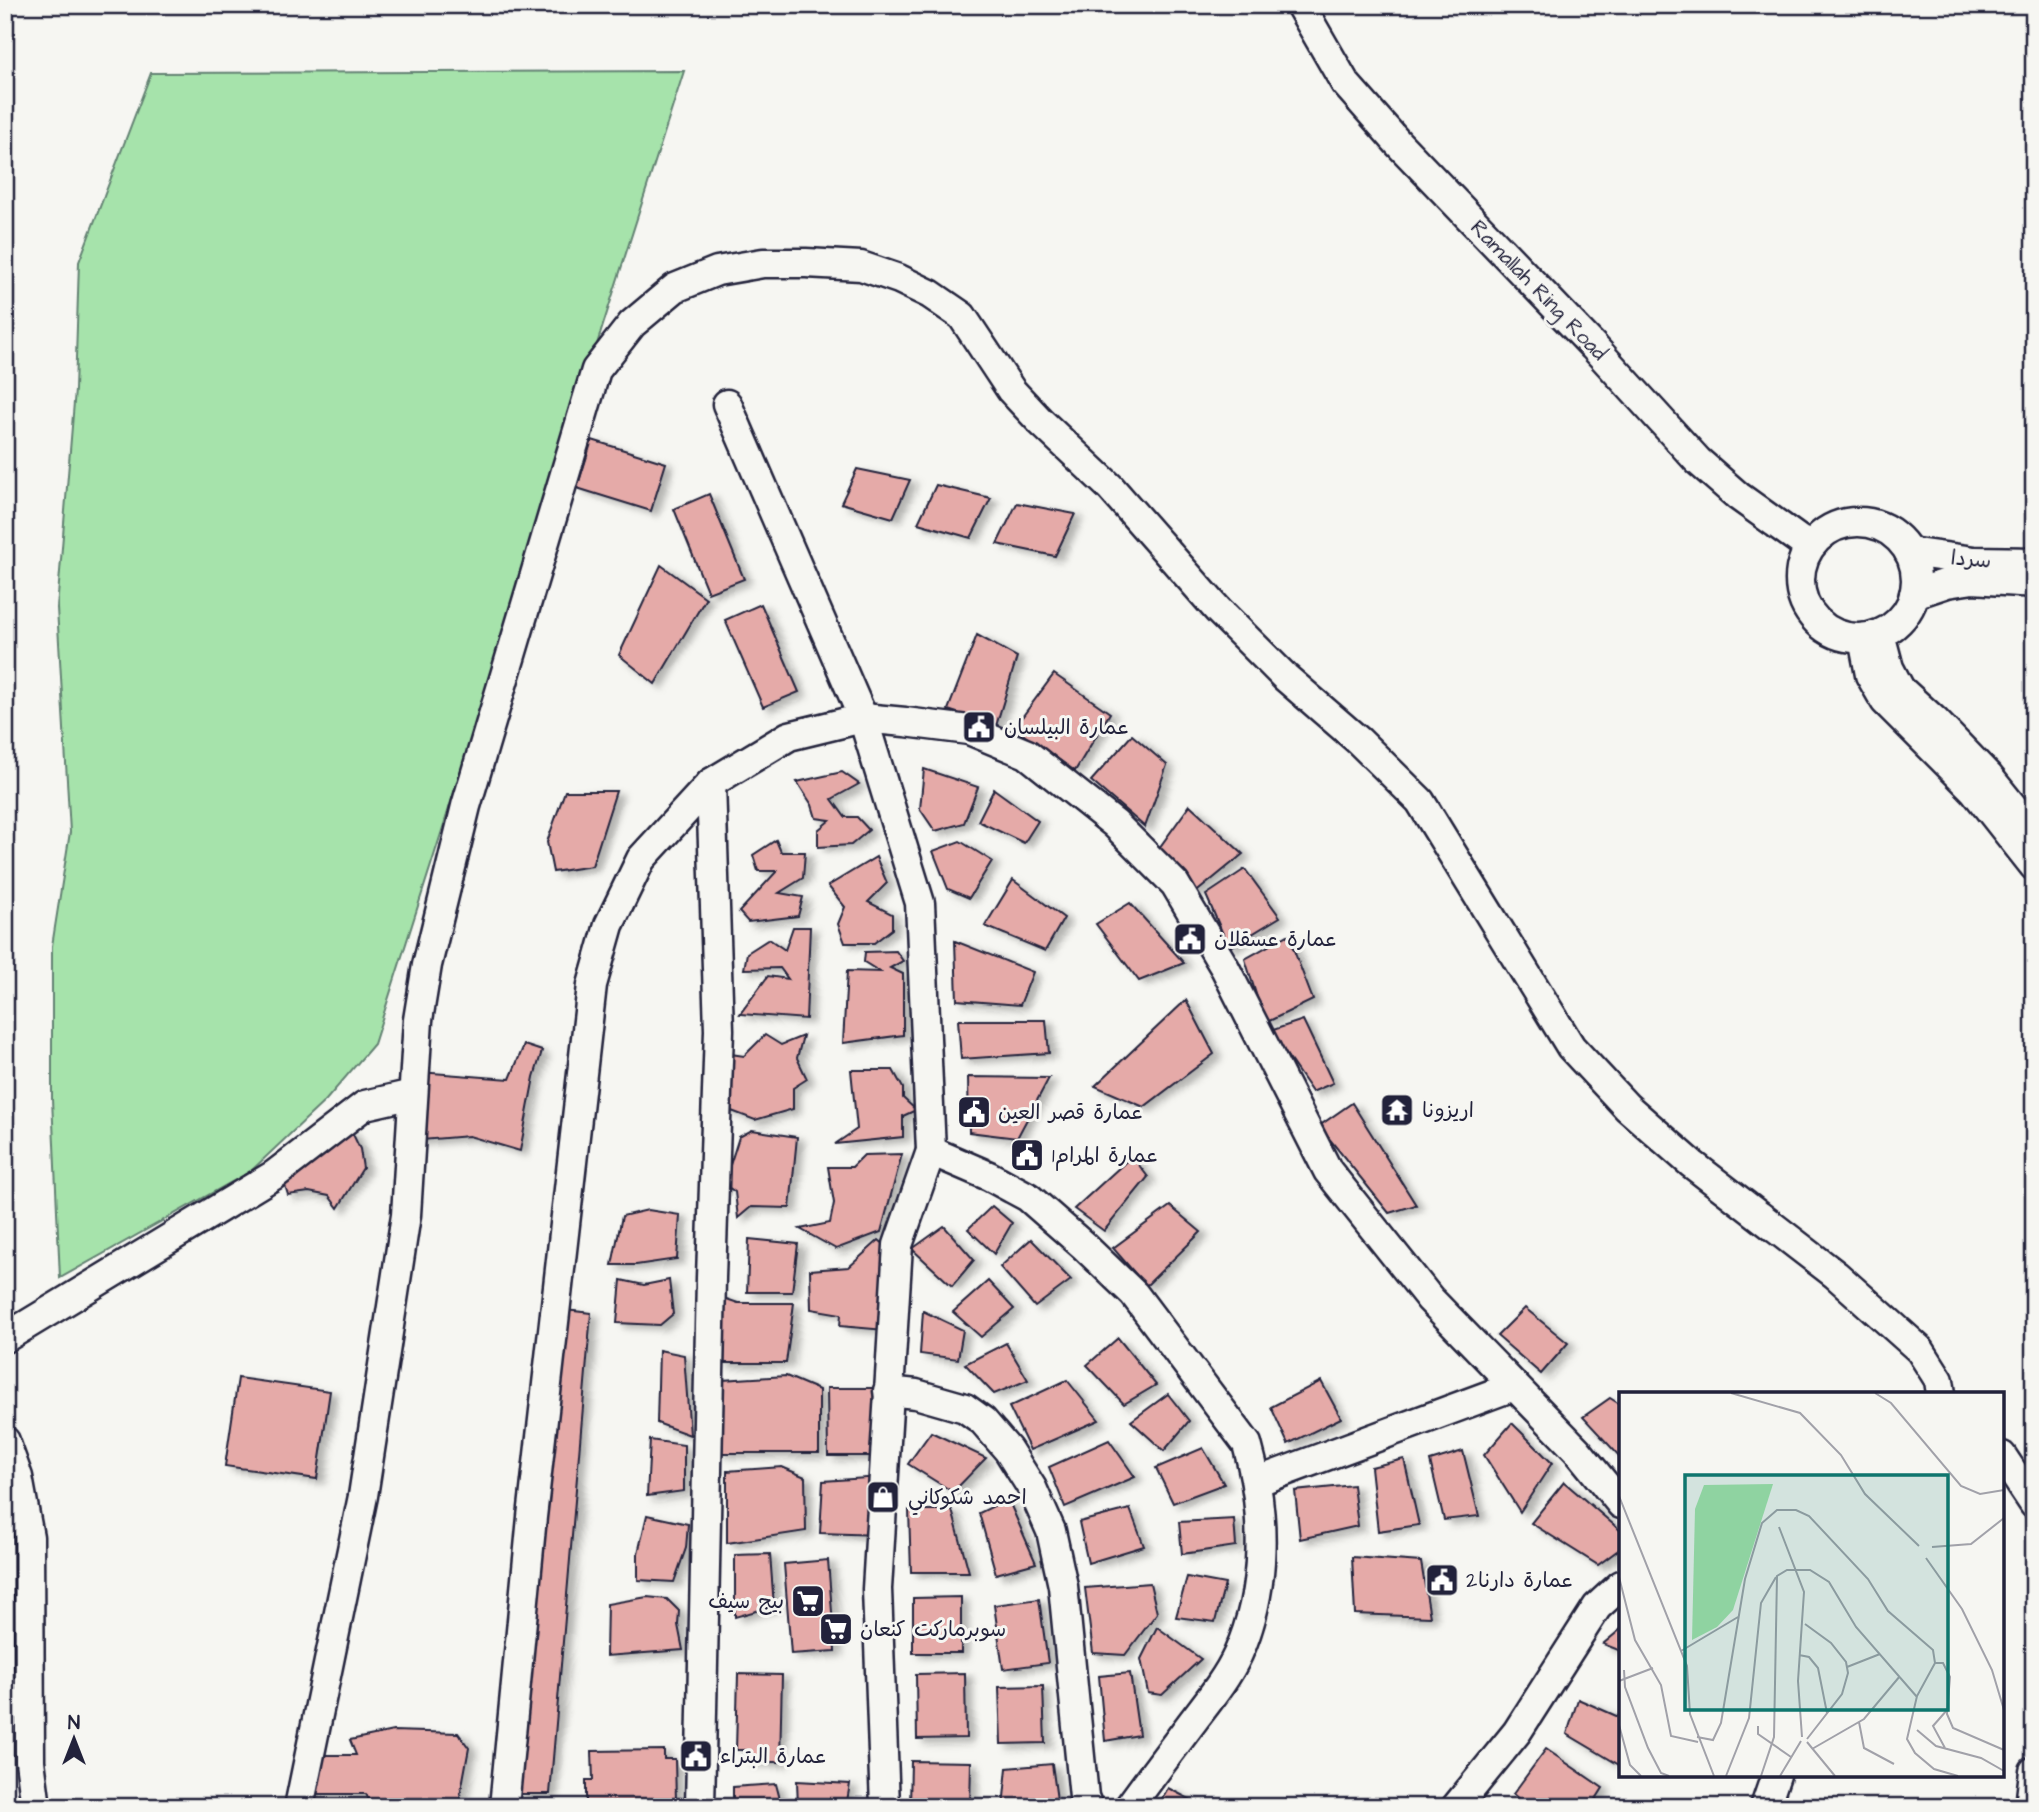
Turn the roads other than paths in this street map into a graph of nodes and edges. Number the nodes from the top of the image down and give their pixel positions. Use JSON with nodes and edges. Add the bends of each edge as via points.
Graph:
{"nodes":[{"id":1,"x":1300,"y":5,"type":"edge"},
{"id":2,"x":727,"y":404,"type":"dead end"},
{"id":3,"x":1809,"y":547,"type":"junction"},
{"id":4,"x":1909,"y":552,"type":"junction"},
{"id":5,"x":2034,"y":562,"type":"edge"},
{"id":6,"x":2034,"y":583,"type":"edge"},
{"id":7,"x":1914,"y":594,"type":"junction"},
{"id":8,"x":1871,"y":636,"type":"junction"},
{"id":9,"x":863,"y":718,"type":"junction"},
{"id":10,"x":711,"y":783,"type":"junction"},
{"id":11,"x":2034,"y":833,"type":"edge"},
{"id":12,"x":2034,"y":866,"type":"edge"},
{"id":13,"x":414,"y":1094,"type":"junction"},
{"id":14,"x":931,"y":1151,"type":"junction"},
{"id":15,"x":5,"y":1338,"type":"edge"},
{"id":16,"x":1514,"y":1386,"type":"junction"},
{"id":17,"x":888,"y":1391,"type":"junction"},
{"id":18,"x":1941,"y":1392,"type":"edge"},
{"id":19,"x":5,"y":1441,"type":"edge"},
{"id":20,"x":2004,"y":1459,"type":"edge"},
{"id":21,"x":1256,"y":1482,"type":"junction"},
{"id":22,"x":1619,"y":1502,"type":"edge"},
{"id":23,"x":2034,"y":1504,"type":"edge"},
{"id":24,"x":1619,"y":1587,"type":"edge"},
{"id":25,"x":2034,"y":1771,"type":"edge"},
{"id":26,"x":1775,"y":1777,"type":"edge"},
{"id":27,"x":37,"y":1807,"type":"edge"},
{"id":28,"x":299,"y":1807,"type":"edge"},
{"id":29,"x":504,"y":1807,"type":"edge"},
{"id":30,"x":700,"y":1807,"type":"edge"},
{"id":31,"x":885,"y":1807,"type":"edge"},
{"id":32,"x":1088,"y":1807,"type":"edge"},
{"id":33,"x":1129,"y":1807,"type":"edge"},
{"id":34,"x":1456,"y":1807,"type":"edge"},
{"id":35,"x":1765,"y":1807,"type":"edge"},
{"id":36,"x":2030,"y":1807,"type":"edge"}],
"edges":[{"from":1,"to":3,"type":"street","name":"Ramallah Ring Road","via":[[1345,83],[1398,143],[1698,461]]},
{"from":2,"to":9,"type":"street"},
{"from":3,"to":4,"type":"street","via":[[1824,532],[1855,522],[1887,529]]},
{"from":3,"to":8,"type":"street","via":[[1799,578],[1808,610],[1831,632]]},
{"from":4,"to":5,"type":"street","name":"سردا","via":[[1974,561]]},
{"from":4,"to":7,"type":"street","via":[[1916,573]]},
{"from":6,"to":7,"type":"street","name":"سردا","via":[[1973,579]]},
{"from":7,"to":8,"type":"street","via":[[1905,614],[1889,629]]},
{"from":8,"to":11,"type":"street","via":[[1900,689],[1989,777]]},
{"from":8,"to":12,"type":"street","via":[[1870,675],[1885,701],[1973,790]]},
{"from":9,"to":10,"type":"street","via":[[789,736]]},
{"from":9,"to":14,"type":"street","via":[[920,903]]},
{"from":9,"to":16,"type":"street","via":[[969,730],[1027,754],[1115,824],[1175,884],[1225,968],[1328,1171],[1430,1298]]},
{"from":10,"to":29,"type":"street","via":[[641,859],[609,925],[592,985]]},
{"from":10,"to":30,"type":"street","via":[[719,1030]]},
{"from":13,"to":15,"type":"street","via":[[365,1105],[274,1175]]},
{"from":13,"to":18,"type":"street","via":[[427,965],[466,806],[596,370],[649,309],[675,288],[717,271],[764,263],[861,266],[930,294],[961,316],[1011,390],[1110,487],[1217,610],[1420,801],[1571,1047],[1627,1107],[1692,1164],[1836,1275],[1920,1350],[1939,1380]]},
{"from":13,"to":28,"type":"street","via":[[406,1215],[363,1496]]},
{"from":14,"to":17,"type":"street","via":[[898,1245]]},
{"from":14,"to":21,"type":"street","via":[[1028,1197],[1134,1294],[1247,1444]]},
{"from":16,"to":21,"type":"street"},
{"from":16,"to":22,"type":"street","via":[[1577,1450]]},
{"from":17,"to":31,"type":"street","via":[[877,1589]]},
{"from":17,"to":32,"type":"street","via":[[965,1408],[984,1420],[1032,1488],[1051,1531],[1063,1586]]},
{"from":19,"to":27,"type":"street","via":[[18,1477],[29,1537],[30,1761]]},
{"from":20,"to":23,"type":"street"},
{"from":21,"to":33,"type":"street","via":[[1258,1577],[1238,1654],[1216,1691]]},
{"from":24,"to":34,"type":"street","via":[[1597,1607],[1517,1732]]},
{"from":25,"to":36,"type":"street"},
{"from":26,"to":35,"type":"street"}]}
